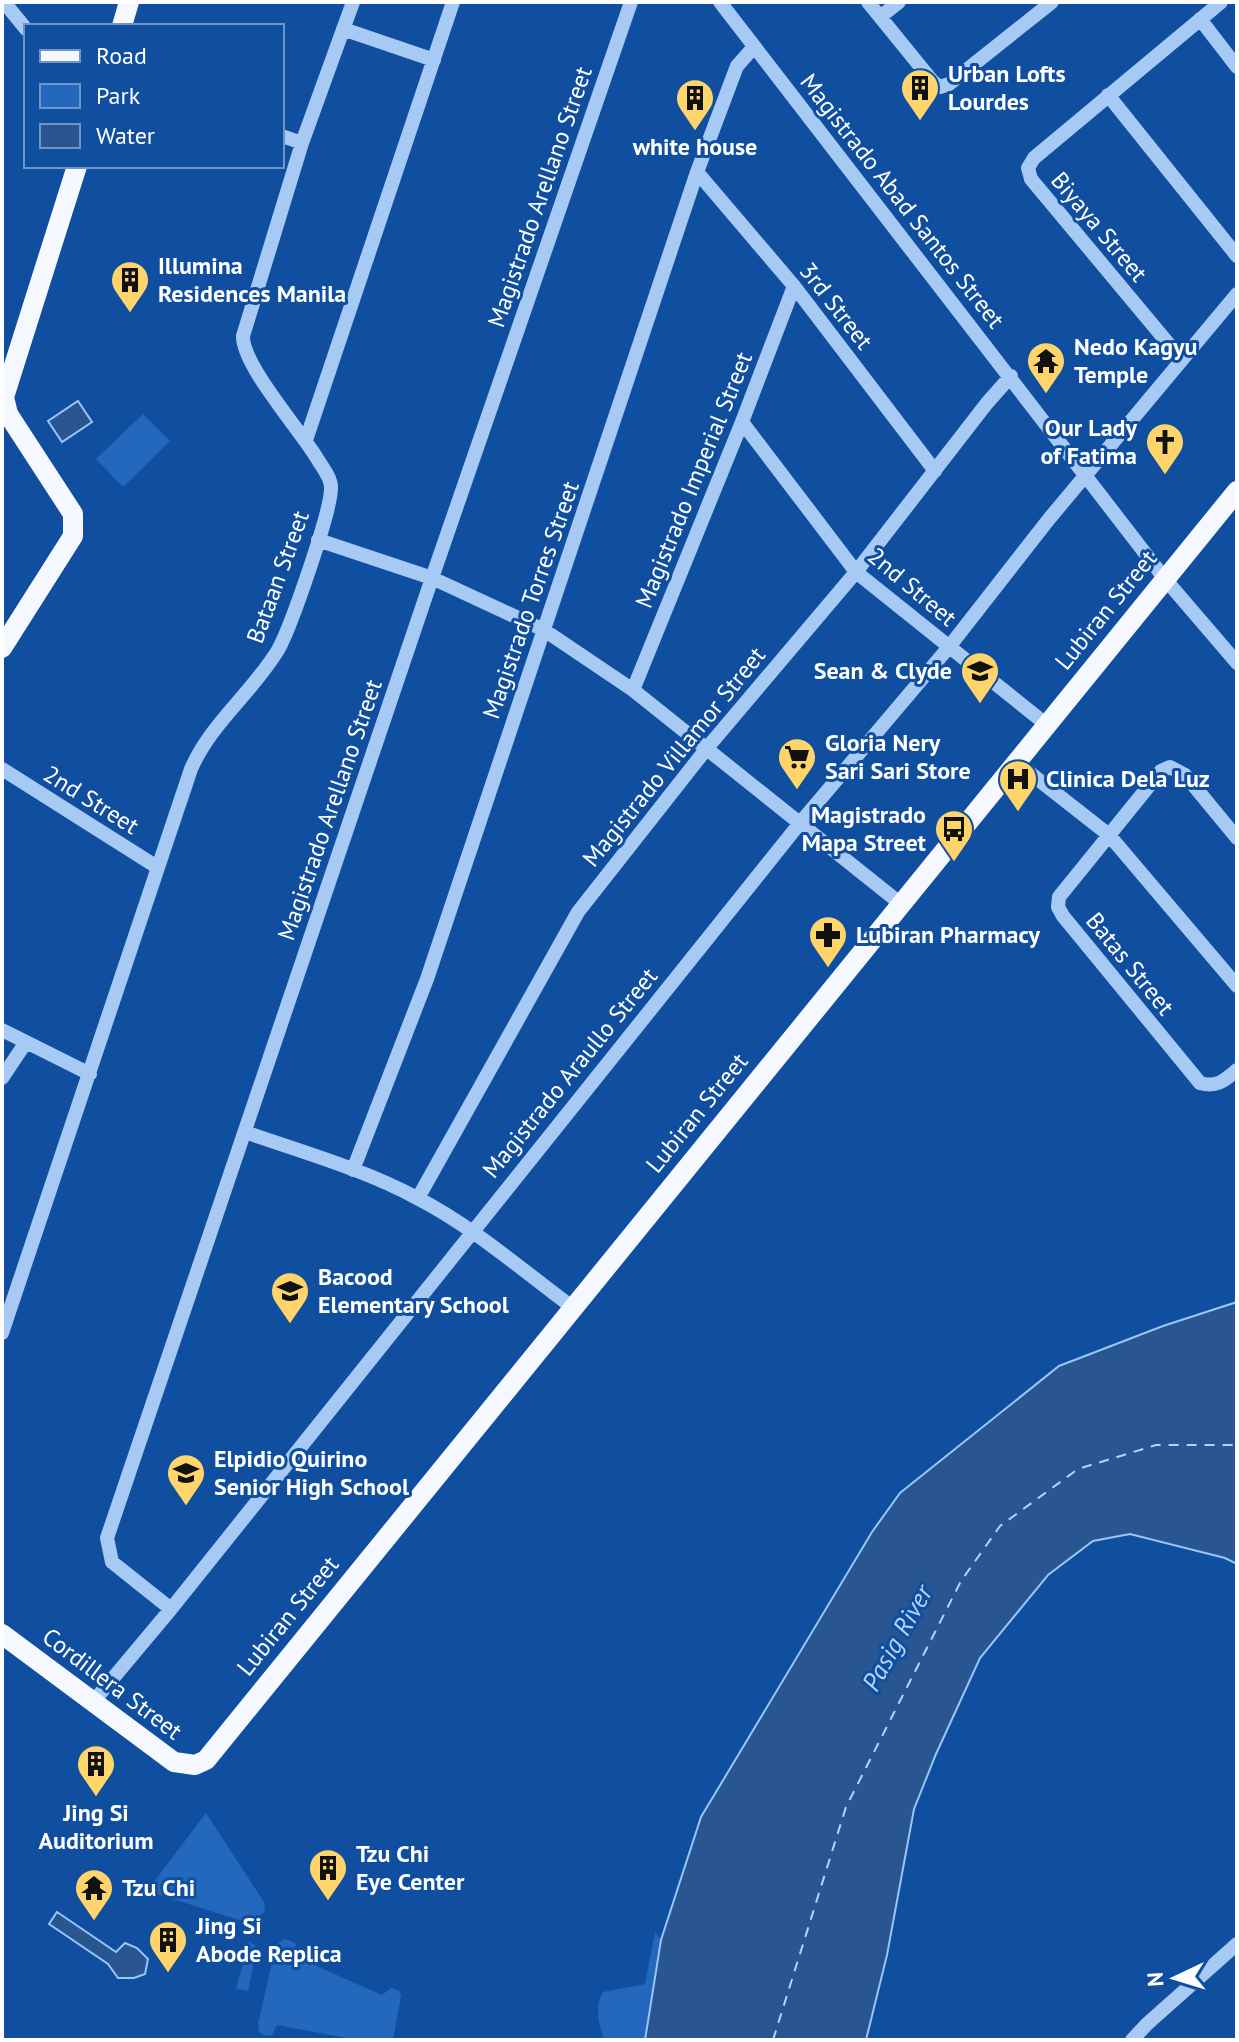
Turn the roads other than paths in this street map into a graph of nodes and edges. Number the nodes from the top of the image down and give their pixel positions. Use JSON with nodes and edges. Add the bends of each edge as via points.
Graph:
{"nodes":[{"id":1,"x":4,"y":2,"type":"edge"},
{"id":2,"x":129,"y":2,"type":"edge"},
{"id":3,"x":353,"y":2,"type":"edge"},
{"id":4,"x":453,"y":2,"type":"edge"},
{"id":5,"x":631,"y":2,"type":"edge"},
{"id":6,"x":720,"y":2,"type":"edge"},
{"id":7,"x":868,"y":2,"type":"edge"},
{"id":8,"x":899,"y":2,"type":"edge"},
{"id":9,"x":1052,"y":2,"type":"edge"},
{"id":10,"x":1221,"y":2,"type":"edge"},
{"id":11,"x":880,"y":17,"type":"junction"},
{"id":12,"x":1200,"y":19,"type":"junction"},
{"id":13,"x":123,"y":24,"type":"edge"},
{"id":14,"x":24,"y":27,"type":"edge"},
{"id":15,"x":343,"y":29,"type":"junction"},
{"id":16,"x":754,"y":47,"type":"junction"},
{"id":17,"x":434,"y":60,"type":"junction"},
{"id":18,"x":1237,"y":67,"type":"edge"},
{"id":19,"x":1108,"y":95,"type":"junction"},
{"id":20,"x":284,"y":137,"type":"edge"},
{"id":21,"x":302,"y":143,"type":"junction"},
{"id":22,"x":76,"y":168,"type":"edge"},
{"id":23,"x":697,"y":172,"type":"junction"},
{"id":24,"x":1237,"y":256,"type":"edge"},
{"id":25,"x":794,"y":286,"type":"junction"},
{"id":26,"x":1237,"y":294,"type":"edge"},
{"id":27,"x":1182,"y":360,"type":"junction"},
{"id":28,"x":1011,"y":376,"type":"junction"},
{"id":29,"x":3,"y":402,"type":"edge"},
{"id":30,"x":742,"y":422,"type":"junction"},
{"id":31,"x":306,"y":440,"type":"junction"},
{"id":32,"x":935,"y":471,"type":"junction"},
{"id":33,"x":1086,"y":474,"type":"junction"},
{"id":34,"x":1237,"y":491,"type":"edge"},
{"id":35,"x":318,"y":540,"type":"junction"},
{"id":36,"x":856,"y":572,"type":"junction"},
{"id":37,"x":432,"y":578,"type":"junction"},
{"id":38,"x":1165,"y":579,"type":"junction"},
{"id":39,"x":544,"y":630,"type":"junction"},
{"id":40,"x":949,"y":647,"type":"junction"},
{"id":41,"x":2,"y":648,"type":"edge"},
{"id":42,"x":1237,"y":663,"type":"edge"},
{"id":43,"x":633,"y":690,"type":"junction"},
{"id":44,"x":1047,"y":725,"type":"junction"},
{"id":45,"x":707,"y":748,"type":"junction"},
{"id":46,"x":1016,"y":762,"type":"junction"},
{"id":47,"x":2,"y":769,"type":"edge"},
{"id":48,"x":800,"y":823,"type":"junction"},
{"id":49,"x":1109,"y":835,"type":"junction"},
{"id":50,"x":1237,"y":838,"type":"edge"},
{"id":51,"x":157,"y":867,"type":"junction"},
{"id":52,"x":901,"y":904,"type":"junction"},
{"id":53,"x":1237,"y":986,"type":"edge"},
{"id":54,"x":2,"y":1030,"type":"edge"},
{"id":55,"x":26,"y":1042,"type":"junction"},
{"id":56,"x":1237,"y":1070,"type":"edge"},
{"id":57,"x":90,"y":1074,"type":"junction"},
{"id":58,"x":2,"y":1078,"type":"edge"},
{"id":59,"x":245,"y":1132,"type":"junction"},
{"id":60,"x":353,"y":1170,"type":"junction"},
{"id":61,"x":418,"y":1198,"type":"junction"},
{"id":62,"x":471,"y":1233,"type":"junction"},
{"id":63,"x":572,"y":1307,"type":"junction"},
{"id":64,"x":2,"y":1333,"type":"edge"},
{"id":65,"x":171,"y":1609,"type":"junction"},
{"id":66,"x":2,"y":1634,"type":"edge"},
{"id":67,"x":93,"y":1702,"type":"junction"},
{"id":68,"x":195,"y":1765,"type":"joint"},
{"id":69,"x":1237,"y":1944,"type":"edge"},
{"id":70,"x":1132,"y":2040,"type":"edge"}],
"edges":[{"from":1,"to":14,"type":"street"},
{"from":2,"to":13,"type":"main road"},
{"from":3,"to":15,"type":"street","name":"Bataan Street"},
{"from":4,"to":17,"type":"street"},
{"from":5,"to":37,"type":"street","name":"Magistrado Arellano Street"},
{"from":6,"to":16,"type":"street","name":"Magistrado Abad Santos Street"},
{"from":7,"to":11,"type":"street"},
{"from":8,"to":11,"type":"street"},
{"from":9,"to":11,"type":"street","via":[[940,87]]},
{"from":10,"to":12,"type":"street","name":"Biyaya Street"},
{"from":12,"to":18,"type":"street"},
{"from":12,"to":19,"type":"street","name":"Biyaya Street"},
{"from":15,"to":17,"type":"street"},
{"from":15,"to":21,"type":"street","name":"Bataan Street"},
{"from":16,"to":23,"type":"street","name":"Magistrado Torres Street","via":[[737,66]]},
{"from":16,"to":28,"type":"street","name":"Magistrado Abad Santos Street"},
{"from":17,"to":31,"type":"street"},
{"from":19,"to":24,"type":"street"},
{"from":19,"to":27,"type":"street","name":"Biyaya Street","via":[[1034,158],[1028,168],[1031,179]]},
{"from":20,"to":21,"type":"street"},
{"from":21,"to":31,"type":"street","name":"Bataan Street","via":[[243,344],[247,358]]},
{"from":22,"to":29,"type":"main road"},
{"from":23,"to":25,"type":"street","name":"3rd Street"},
{"from":23,"to":39,"type":"street","name":"Magistrado Torres Street"},
{"from":25,"to":30,"type":"street","name":"Magistrado Imperial Street"},
{"from":25,"to":32,"type":"street","name":"3rd Street"},
{"from":26,"to":27,"type":"street"},
{"from":27,"to":33,"type":"street"},
{"from":28,"to":32,"type":"street","name":"Magistrado Villamor Street"},
{"from":28,"to":33,"type":"street","name":"Magistrado Abad Santos Street"},
{"from":29,"to":41,"type":"main road","via":[[73,514],[74,526],[64,553]]},
{"from":30,"to":36,"type":"street","name":"2nd Street"},
{"from":30,"to":43,"type":"street","name":"Magistrado Imperial Street"},
{"from":31,"to":35,"type":"street","name":"Bataan Street","via":[[331,482]]},
{"from":32,"to":36,"type":"street","name":"Magistrado Villamor Street"},
{"from":33,"to":38,"type":"street","name":"Magistrado Abad Santos Street"},
{"from":33,"to":40,"type":"street","name":"Magistrado Araullo Street"},
{"from":34,"to":38,"type":"main road","name":"Lubiran Street"},
{"from":35,"to":37,"type":"street"},
{"from":35,"to":51,"type":"street","name":"Bataan Street","via":[[279,649],[198,753]]},
{"from":36,"to":40,"type":"street","name":"2nd Street"},
{"from":36,"to":45,"type":"street","name":"Magistrado Villamor Street"},
{"from":37,"to":39,"type":"street"},
{"from":37,"to":59,"type":"street","name":"Magistrado Arellano Street"},
{"from":38,"to":42,"type":"street","name":"Magistrado Abad Santos Street"},
{"from":38,"to":44,"type":"main road","name":"Lubiran Street"},
{"from":39,"to":43,"type":"street"},
{"from":39,"to":60,"type":"street","name":"Magistrado Torres Street","via":[[427,979]]},
{"from":40,"to":44,"type":"street","name":"2nd Street"},
{"from":40,"to":48,"type":"street","name":"Magistrado Araullo Street"},
{"from":43,"to":45,"type":"street"},
{"from":44,"to":46,"type":"main road","name":"Lubiran Street"},
{"from":45,"to":48,"type":"street"},
{"from":45,"to":61,"type":"street","name":"Magistrado Villamor Street","via":[[578,912]]},
{"from":46,"to":49,"type":"street"},
{"from":46,"to":52,"type":"main road","name":"Lubiran Street"},
{"from":47,"to":51,"type":"street","name":"2nd Street"},
{"from":48,"to":52,"type":"street"},
{"from":48,"to":62,"type":"street","name":"Magistrado Araullo Street"},
{"from":49,"to":50,"type":"street","name":"Batas Street","via":[[1161,771],[1170,767],[1185,775]]},
{"from":49,"to":53,"type":"street"},
{"from":49,"to":56,"type":"street","name":"Batas Street","via":[[1059,897],[1058,907],[1200,1083],[1223,1082]]},
{"from":51,"to":57,"type":"street","name":"Bataan Street"},
{"from":52,"to":63,"type":"main road","name":"Lubiran Street"},
{"from":54,"to":55,"type":"street"},
{"from":55,"to":57,"type":"street"},
{"from":55,"to":58,"type":"street"},
{"from":57,"to":64,"type":"street","name":"Bataan Street"},
{"from":59,"to":60,"type":"street"},
{"from":59,"to":65,"type":"street","name":"Magistrado Arellano Street","via":[[107,1538],[112,1562]]},
{"from":60,"to":61,"type":"street"},
{"from":61,"to":62,"type":"street"},
{"from":62,"to":63,"type":"street"},
{"from":62,"to":65,"type":"street","name":"Magistrado Araullo Street"},
{"from":63,"to":68,"type":"main road","name":"Lubiran Street","via":[[215,1750]]},
{"from":65,"to":67,"type":"street","name":"Magistrado Araullo Street"},
{"from":66,"to":67,"type":"main road","name":"Cordillera Street"},
{"from":67,"to":68,"type":"main road","name":"Cordillera Street","via":[[174,1762]]},
{"from":69,"to":70,"type":"street"}]}
